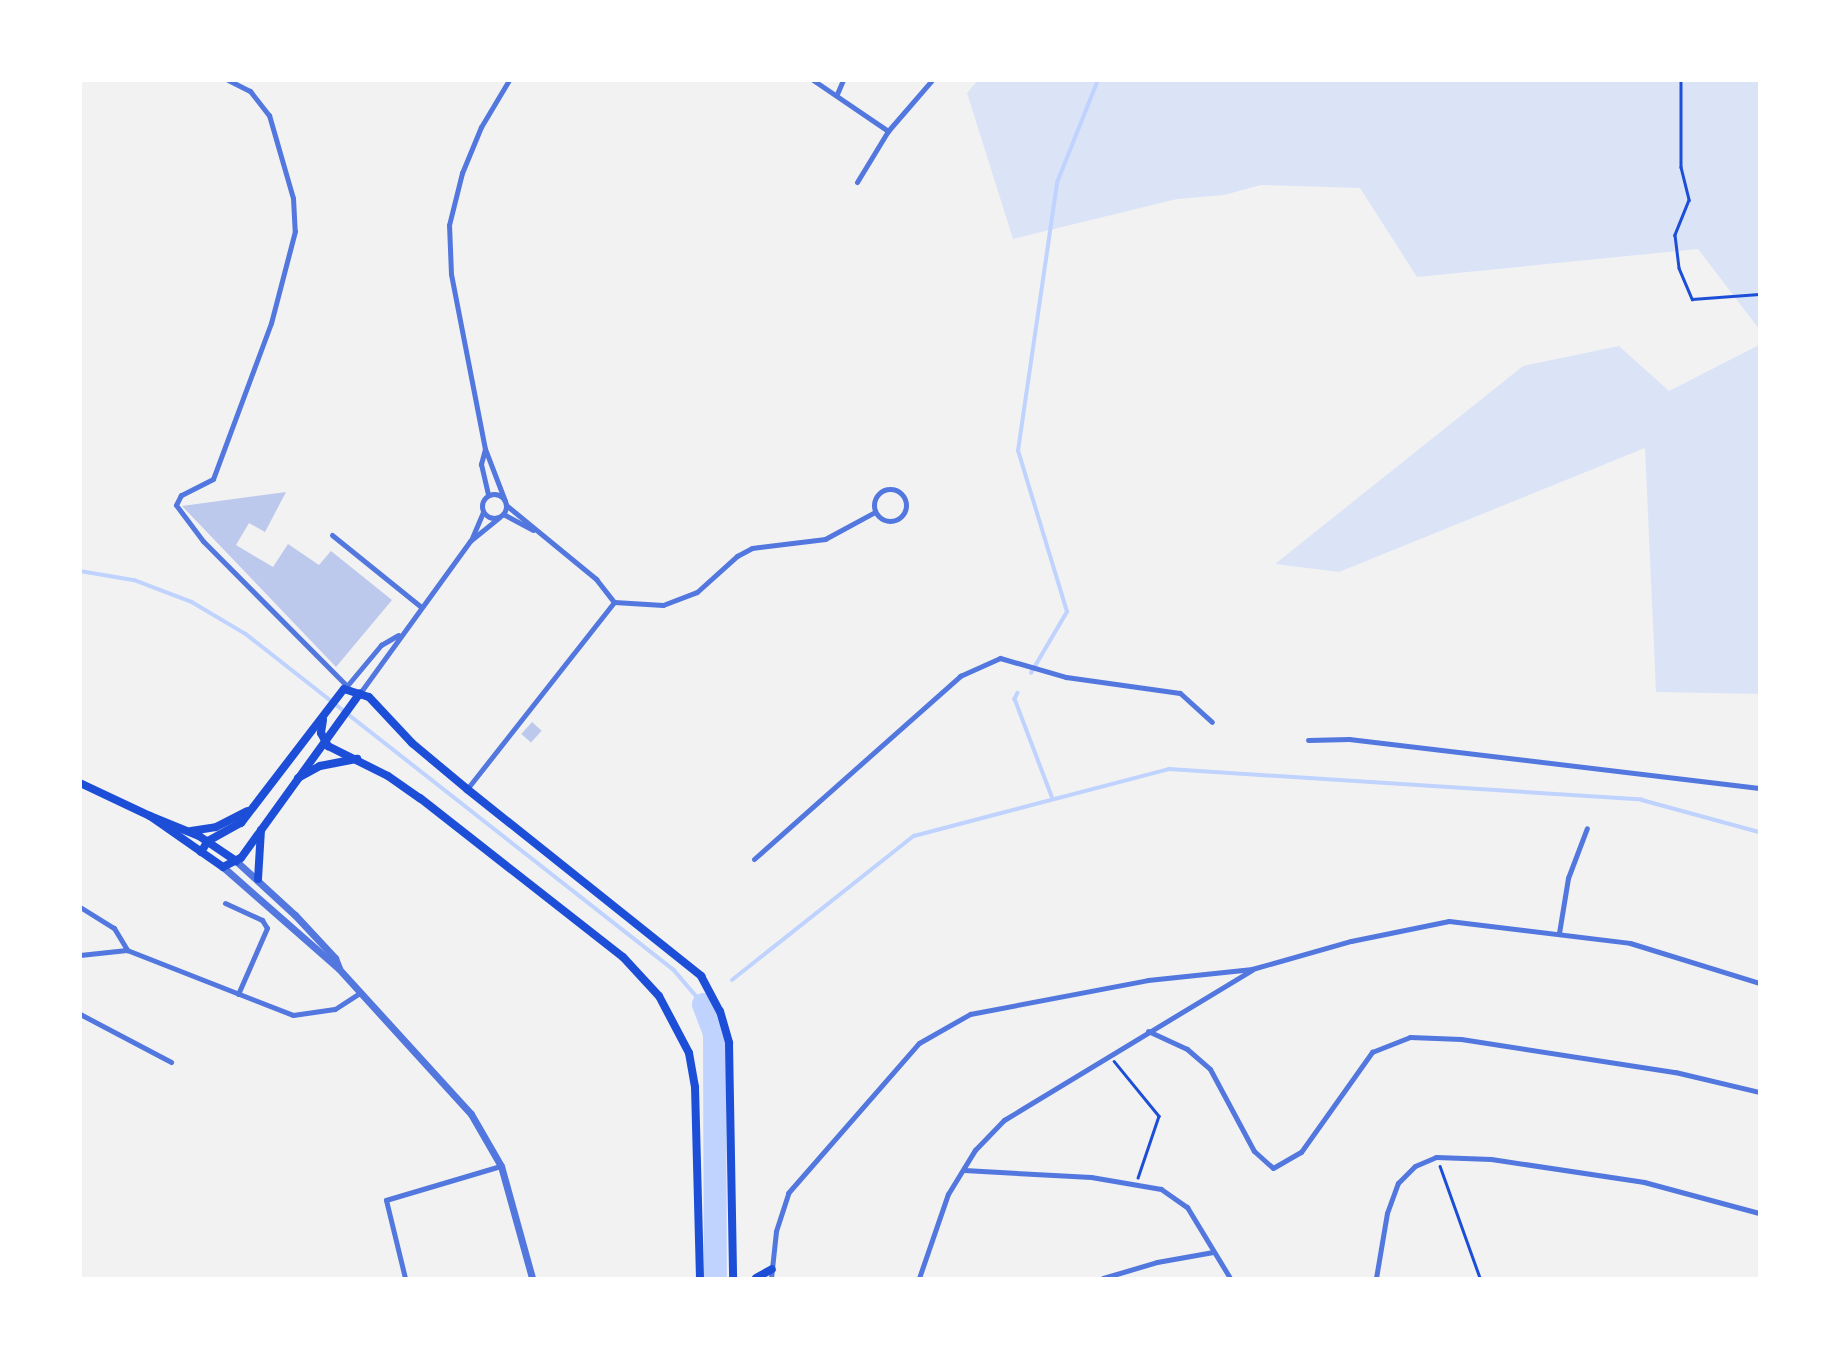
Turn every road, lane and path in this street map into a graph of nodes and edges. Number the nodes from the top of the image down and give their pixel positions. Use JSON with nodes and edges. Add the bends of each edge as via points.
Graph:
{"nodes":[{"id":1,"x":228,"y":80,"type":"edge"},
{"id":2,"x":509,"y":80,"type":"edge"},
{"id":3,"x":813,"y":80,"type":"edge"},
{"id":4,"x":843,"y":80,"type":"edge"},
{"id":5,"x":932,"y":80,"type":"edge"},
{"id":6,"x":1681,"y":80,"type":"edge"},
{"id":7,"x":836,"y":94,"type":"junction"},
{"id":8,"x":888,"y":131,"type":"junction"},
{"id":9,"x":857,"y":182,"type":"dead end"},
{"id":10,"x":1759,"y":294,"type":"edge"},
{"id":11,"x":485,"y":449,"type":"junction"},
{"id":12,"x":488,"y":495,"type":"junction"},
{"id":13,"x":505,"y":503,"type":"junction"},
{"id":14,"x":483,"y":512,"type":"junction"},
{"id":15,"x":876,"y":512,"type":"junction"},
{"id":16,"x":501,"y":516,"type":"junction"},
{"id":17,"x":536,"y":531,"type":"junction"},
{"id":18,"x":332,"y":535,"type":"dead end"},
{"id":19,"x":470,"y":541,"type":"junction"},
{"id":20,"x":614,"y":602,"type":"junction"},
{"id":21,"x":420,"y":606,"type":"junction"},
{"id":22,"x":398,"y":635,"type":"junction"},
{"id":23,"x":344,"y":689,"type":"junction"},
{"id":24,"x":360,"y":692,"type":"junction"},
{"id":25,"x":326,"y":713,"type":"junction"},
{"id":26,"x":1212,"y":722,"type":"dead end"},
{"id":27,"x":324,"y":738,"type":"junction"},
{"id":28,"x":1308,"y":740,"type":"dead end"},
{"id":29,"x":357,"y":759,"type":"junction"},
{"id":30,"x":80,"y":783,"type":"edge"},
{"id":31,"x":291,"y":784,"type":"junction"},
{"id":32,"x":1759,"y":788,"type":"edge"},
{"id":33,"x":467,"y":789,"type":"junction"},
{"id":34,"x":250,"y":810,"type":"junction"},
{"id":35,"x":150,"y":816,"type":"junction"},
{"id":36,"x":262,"y":823,"type":"junction"},
{"id":37,"x":1587,"y":828,"type":"dead end"},
{"id":38,"x":190,"y":831,"type":"junction"},
{"id":39,"x":208,"y":841,"type":"junction"},
{"id":40,"x":201,"y":852,"type":"junction"},
{"id":41,"x":754,"y":859,"type":"dead end"},
{"id":42,"x":236,"y":861,"type":"junction"},
{"id":43,"x":223,"y":867,"type":"junction"},
{"id":44,"x":258,"y":879,"type":"junction"},
{"id":45,"x":225,"y":903,"type":"dead end"},
{"id":46,"x":80,"y":907,"type":"edge"},
{"id":47,"x":1559,"y":933,"type":"junction"},
{"id":48,"x":127,"y":950,"type":"junction"},
{"id":49,"x":80,"y":954,"type":"edge"},
{"id":50,"x":339,"y":969,"type":"junction"},
{"id":51,"x":1252,"y":969,"type":"junction"},
{"id":52,"x":1759,"y":983,"type":"edge"},
{"id":53,"x":361,"y":992,"type":"junction"},
{"id":54,"x":238,"y":994,"type":"junction"},
{"id":55,"x":80,"y":1014,"type":"edge"},
{"id":56,"x":1148,"y":1031,"type":"junction"},
{"id":57,"x":1107,"y":1053,"type":"junction"},
{"id":58,"x":171,"y":1062,"type":"dead end"},
{"id":59,"x":1759,"y":1092,"type":"edge"},
{"id":60,"x":1436,"y":1157,"type":"junction"},
{"id":61,"x":501,"y":1166,"type":"junction"},
{"id":62,"x":964,"y":1170,"type":"junction"},
{"id":63,"x":1134,"y":1183,"type":"junction"},
{"id":64,"x":386,"y":1200,"type":"joint"},
{"id":65,"x":1759,"y":1213,"type":"edge"},
{"id":66,"x":1213,"y":1252,"type":"junction"},
{"id":67,"x":771,"y":1274,"type":"edge"},
{"id":68,"x":733,"y":1278,"type":"edge"},
{"id":69,"x":405,"y":1279,"type":"edge"},
{"id":70,"x":532,"y":1279,"type":"edge"},
{"id":71,"x":700,"y":1279,"type":"edge"},
{"id":72,"x":756,"y":1279,"type":"edge"},
{"id":73,"x":919,"y":1279,"type":"edge"},
{"id":74,"x":1103,"y":1279,"type":"edge"},
{"id":75,"x":1230,"y":1279,"type":"edge"},
{"id":76,"x":1376,"y":1279,"type":"edge"},
{"id":77,"x":1480,"y":1279,"type":"edge"}],
"edges":[{"from":1,"to":23,"type":"street","via":[[250,90],[269,115],[293,198],[295,231],[271,323],[213,479],[181,495],[176,505],[202,541]]},
{"from":2,"to":11,"type":"street","via":[[481,127],[462,173],[449,225],[451,274]]},
{"from":3,"to":7,"type":"street"},
{"from":4,"to":7,"type":"street"},
{"from":5,"to":8,"type":"street"},
{"from":6,"to":10,"type":"path","via":[[1681,167],[1689,200],[1675,235],[1679,268],[1692,299]]},
{"from":7,"to":8,"type":"street"},
{"from":8,"to":9,"type":"street"},
{"from":11,"to":12,"type":"street","via":[[481,464]]},
{"from":11,"to":13,"type":"street"},
{"from":12,"to":13,"type":"street","via":[[499,495]]},
{"from":12,"to":14,"type":"street","via":[[481,505]]},
{"from":13,"to":16,"type":"street"},
{"from":13,"to":17,"type":"street"},
{"from":14,"to":16,"type":"street"},
{"from":14,"to":19,"type":"street"},
{"from":15,"to":15,"type":"street","via":[[888,521],[899,518],[905,508],[902,495],[889,489],[879,493],[874,502]]},
{"from":15,"to":20,"type":"street","via":[[825,539],[751,548],[678,602]]},
{"from":16,"to":17,"type":"street"},
{"from":16,"to":19,"type":"street"},
{"from":17,"to":20,"type":"street","via":[[596,579]]},
{"from":18,"to":21,"type":"street"},
{"from":19,"to":21,"type":"street"},
{"from":20,"to":33,"type":"street"},
{"from":21,"to":22,"type":"street"},
{"from":22,"to":23,"type":"street","via":[[381,645]]},
{"from":22,"to":24,"type":"street"},
{"from":23,"to":24,"type":"main road"},
{"from":23,"to":25,"type":"main road"},
{"from":24,"to":27,"type":"main road"},
{"from":24,"to":33,"type":"main road"},
{"from":25,"to":27,"type":"main road"},
{"from":25,"to":34,"type":"main road"},
{"from":26,"to":41,"type":"street","via":[[1180,693],[1066,677],[1000,658],[960,676]]},
{"from":27,"to":29,"type":"main road","via":[[328,746]]},
{"from":27,"to":31,"type":"main road"},
{"from":28,"to":32,"type":"street","via":[[1362,741]]},
{"from":29,"to":31,"type":"main road","via":[[320,766]]},
{"from":29,"to":71,"type":"main road","via":[[420,798],[623,957],[659,996],[689,1053],[695,1087]]},
{"from":30,"to":35,"type":"main road"},
{"from":31,"to":36,"type":"main road"},
{"from":33,"to":68,"type":"main road","via":[[677,953],[707,985],[729,1043]]},
{"from":34,"to":38,"type":"main road","via":[[216,827]]},
{"from":34,"to":39,"type":"main road","via":[[241,822]]},
{"from":35,"to":38,"type":"main road"},
{"from":35,"to":40,"type":"main road"},
{"from":36,"to":42,"type":"main road"},
{"from":36,"to":44,"type":"main road"},
{"from":37,"to":47,"type":"street","via":[[1568,878]]},
{"from":38,"to":39,"type":"main road"},
{"from":39,"to":40,"type":"main road"},
{"from":39,"to":42,"type":"main road"},
{"from":40,"to":43,"type":"main road"},
{"from":42,"to":43,"type":"main road"},
{"from":42,"to":44,"type":"street"},
{"from":43,"to":50,"type":"street"},
{"from":44,"to":50,"type":"street","via":[[335,958]]},
{"from":45,"to":54,"type":"street","via":[[262,920],[267,928]]},
{"from":46,"to":48,"type":"street","via":[[114,928]]},
{"from":47,"to":51,"type":"street","via":[[1448,921],[1351,941]]},
{"from":47,"to":52,"type":"street","via":[[1658,949]]},
{"from":48,"to":49,"type":"street"},
{"from":48,"to":54,"type":"street"},
{"from":50,"to":53,"type":"street"},
{"from":51,"to":56,"type":"street"},
{"from":51,"to":67,"type":"street","via":[[1198,972],[1088,990],[948,1022],[905,1057],[788,1193],[778,1219]]},
{"from":53,"to":54,"type":"street","via":[[335,1009],[307,1016],[276,1011]]},
{"from":53,"to":61,"type":"street","via":[[471,1114]]},
{"from":55,"to":58,"type":"street"},
{"from":56,"to":57,"type":"street"},
{"from":56,"to":59,"type":"street","via":[[1186,1048],[1210,1069],[1254,1151],[1273,1168],[1301,1152],[1372,1052],[1410,1037],[1461,1040],[1675,1072]]},
{"from":57,"to":62,"type":"street","via":[[1004,1120],[975,1150]]},
{"from":57,"to":63,"type":"path","via":[[1159,1116]]},
{"from":60,"to":65,"type":"street","via":[[1491,1160],[1644,1182]]},
{"from":60,"to":76,"type":"street","via":[[1415,1166],[1398,1183],[1387,1213]]},
{"from":60,"to":77,"type":"path"},
{"from":61,"to":64,"type":"street"},
{"from":61,"to":70,"type":"street"},
{"from":62,"to":63,"type":"street"},
{"from":62,"to":73,"type":"street","via":[[948,1194]]},
{"from":63,"to":66,"type":"street","via":[[1179,1197]]},
{"from":64,"to":69,"type":"street"},
{"from":66,"to":74,"type":"street","via":[[1157,1262]]},
{"from":66,"to":75,"type":"street"},
{"from":67,"to":72,"type":"main road"}]}
